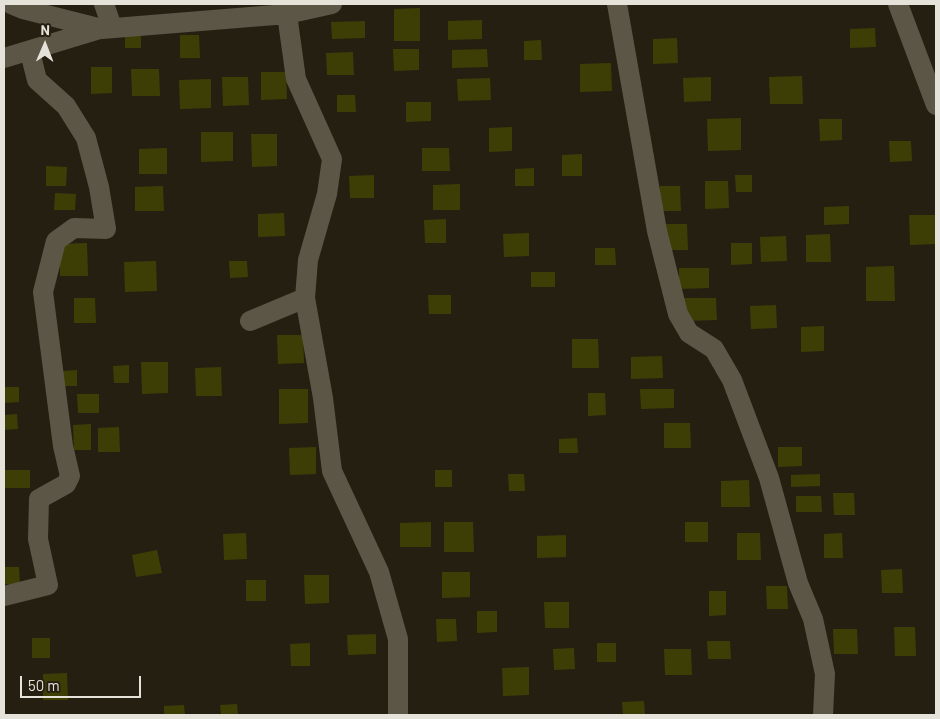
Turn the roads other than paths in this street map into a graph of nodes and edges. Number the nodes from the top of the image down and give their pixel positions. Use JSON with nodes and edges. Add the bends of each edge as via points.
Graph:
{"nodes":[{"id":1,"x":11,"y":4,"type":"edge"},
{"id":2,"x":104,"y":4,"type":"edge"},
{"id":3,"x":332,"y":4,"type":"edge"},
{"id":4,"x":617,"y":4,"type":"edge"},
{"id":5,"x":898,"y":4,"type":"edge"},
{"id":6,"x":287,"y":14,"type":"junction"},
{"id":7,"x":107,"y":28,"type":"junction"},
{"id":8,"x":30,"y":52,"type":"junction"},
{"id":9,"x":4,"y":58,"type":"edge"},
{"id":10,"x":936,"y":105,"type":"edge"},
{"id":11,"x":305,"y":298,"type":"junction"},
{"id":12,"x":250,"y":321,"type":"dead end"},
{"id":13,"x":4,"y":596,"type":"edge"},
{"id":14,"x":398,"y":715,"type":"edge"},
{"id":15,"x":822,"y":715,"type":"edge"}],
"edges":[{"from":1,"to":7,"type":"street"},
{"from":2,"to":7,"type":"street"},
{"from":3,"to":6,"type":"street"},
{"from":4,"to":15,"type":"street","via":[[657,231],[678,314],[689,333],[714,349],[732,380],[769,478],[798,583],[813,620],[825,674]]},
{"from":5,"to":10,"type":"street"},
{"from":6,"to":7,"type":"street"},
{"from":6,"to":11,"type":"street","via":[[296,79],[332,159],[327,194],[308,260]]},
{"from":7,"to":8,"type":"street"},
{"from":8,"to":9,"type":"street"},
{"from":8,"to":13,"type":"street","via":[[37,80],[66,106],[86,138],[106,229],[74,228],[56,241],[43,292],[63,446],[70,476],[66,484],[38,498],[38,539],[48,585]]},
{"from":11,"to":12,"type":"street"},
{"from":11,"to":14,"type":"street","via":[[332,471],[380,572],[398,639]]}]}
